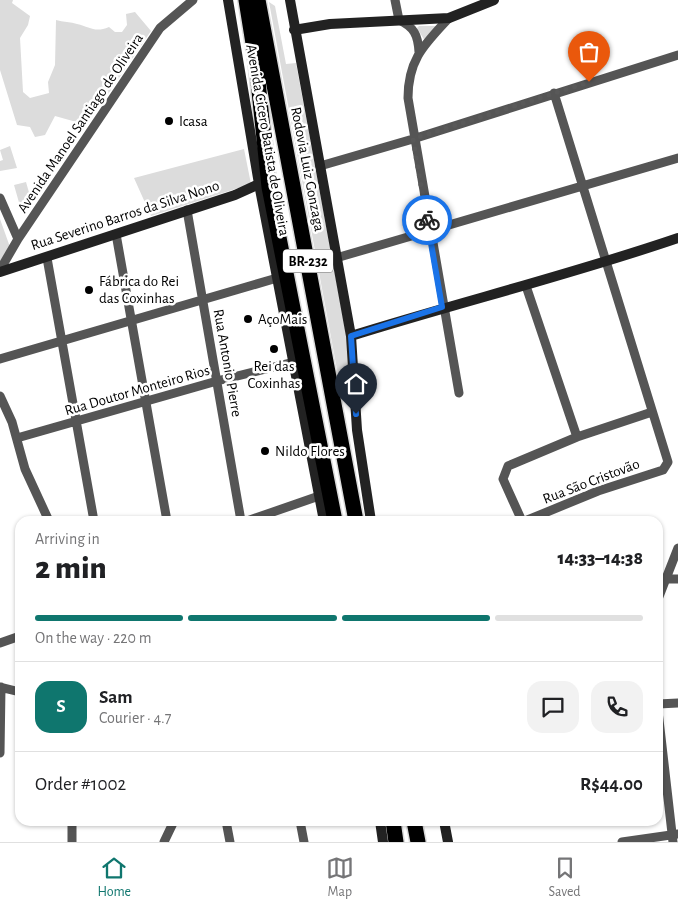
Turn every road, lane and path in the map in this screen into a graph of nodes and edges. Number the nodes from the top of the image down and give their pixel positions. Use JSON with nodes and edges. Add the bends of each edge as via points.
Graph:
{"nodes":[{"id":1,"x":193,"y":0,"type":"edge"},
{"id":2,"x":228,"y":0,"type":"edge"},
{"id":3,"x":246,"y":0,"type":"edge"},
{"id":4,"x":258,"y":0,"type":"edge"},
{"id":5,"x":290,"y":0,"type":"edge"},
{"id":6,"x":395,"y":0,"type":"edge"},
{"id":7,"x":494,"y":0,"type":"edge"},
{"id":8,"x":449,"y":18,"type":"junction"},
{"id":9,"x":399,"y":20,"type":"junction"},
{"id":10,"x":294,"y":30,"type":"junction"},
{"id":11,"x":419,"y":52,"type":"junction"},
{"id":12,"x":678,"y":55,"type":"edge"},
{"id":13,"x":554,"y":93,"type":"junction"},
{"id":14,"x":413,"y":139,"type":"junction"},
{"id":15,"x":678,"y":158,"type":"edge"},
{"id":16,"x":320,"y":166,"type":"junction"},
{"id":17,"x":259,"y":184,"type":"junction"},
{"id":18,"x":582,"y":186,"type":"junction"},
{"id":19,"x":0,"y":198,"type":"edge"},
{"id":20,"x":187,"y":210,"type":"junction"},
{"id":21,"x":429,"y":231,"type":"junction"},
{"id":22,"x":116,"y":234,"type":"junction"},
{"id":23,"x":678,"y":238,"type":"edge"},
{"id":24,"x":18,"y":239,"type":"junction"},
{"id":25,"x":47,"y":258,"type":"junction"},
{"id":26,"x":336,"y":258,"type":"junction"},
{"id":27,"x":608,"y":262,"type":"junction"},
{"id":28,"x":0,"y":271,"type":"edge"},
{"id":29,"x":277,"y":278,"type":"junction"},
{"id":30,"x":526,"y":286,"type":"junction"},
{"id":31,"x":202,"y":300,"type":"junction"},
{"id":32,"x":442,"y":307,"type":"junction"},
{"id":33,"x":132,"y":321,"type":"junction"},
{"id":34,"x":351,"y":336,"type":"junction"},
{"id":35,"x":62,"y":342,"type":"junction"},
{"id":36,"x":0,"y":359,"type":"edge"},
{"id":37,"x":294,"y":362,"type":"junction"},
{"id":38,"x":218,"y":381,"type":"junction"},
{"id":39,"x":459,"y":392,"type":"dead end"},
{"id":40,"x":0,"y":396,"type":"edge"},
{"id":41,"x":146,"y":402,"type":"junction"},
{"id":42,"x":652,"y":412,"type":"junction"},
{"id":43,"x":77,"y":422,"type":"junction"},
{"id":44,"x":577,"y":437,"type":"junction"},
{"id":45,"x":17,"y":438,"type":"junction"},
{"id":46,"x":319,"y":496,"type":"junction"},
{"id":47,"x":47,"y":516,"type":"edge"},
{"id":48,"x":93,"y":516,"type":"edge"},
{"id":49,"x":166,"y":516,"type":"edge"},
{"id":50,"x":240,"y":516,"type":"edge"},
{"id":51,"x":261,"y":516,"type":"edge"},
{"id":52,"x":323,"y":516,"type":"edge"},
{"id":53,"x":334,"y":516,"type":"edge"},
{"id":54,"x":355,"y":516,"type":"edge"},
{"id":55,"x":371,"y":516,"type":"edge"},
{"id":56,"x":520,"y":516,"type":"edge"},
{"id":57,"x":538,"y":516,"type":"edge"},
{"id":58,"x":678,"y":548,"type":"edge"},
{"id":59,"x":663,"y":575,"type":"edge"},
{"id":60,"x":663,"y":579,"type":"edge"},
{"id":61,"x":678,"y":579,"type":"edge"},
{"id":62,"x":15,"y":638,"type":"edge"},
{"id":63,"x":0,"y":643,"type":"edge"},
{"id":64,"x":0,"y":687,"type":"edge"},
{"id":65,"x":15,"y":691,"type":"edge"},
{"id":66,"x":678,"y":703,"type":"edge"},
{"id":67,"x":663,"y":704,"type":"edge"},
{"id":68,"x":663,"y":748,"type":"edge"},
{"id":69,"x":0,"y":753,"type":"edge"},
{"id":70,"x":72,"y":826,"type":"edge"},
{"id":71,"x":172,"y":826,"type":"edge"},
{"id":72,"x":227,"y":826,"type":"edge"},
{"id":73,"x":301,"y":826,"type":"edge"},
{"id":74,"x":381,"y":826,"type":"edge"},
{"id":75,"x":394,"y":826,"type":"edge"},
{"id":76,"x":415,"y":826,"type":"edge"},
{"id":77,"x":445,"y":826,"type":"edge"},
{"id":78,"x":675,"y":837,"type":"edge"},
{"id":79,"x":72,"y":842,"type":"edge"},
{"id":80,"x":164,"y":842,"type":"edge"},
{"id":81,"x":230,"y":842,"type":"edge"},
{"id":82,"x":304,"y":842,"type":"edge"},
{"id":83,"x":384,"y":842,"type":"edge"},
{"id":84,"x":396,"y":842,"type":"edge"},
{"id":85,"x":418,"y":842,"type":"edge"},
{"id":86,"x":448,"y":842,"type":"edge"},
{"id":87,"x":622,"y":842,"type":"edge"}],
"edges":[{"from":1,"to":24,"type":"street","name":"Avenida Manoel Santiago de Oliveira","via":[[160,28]]},
{"from":2,"to":17,"type":"main road","name":"Avenida Cicero Batista de Oliveira"},
{"from":3,"to":53,"type":"highway","number":"BR-232","via":[[269,187]]},
{"from":4,"to":54,"type":"highway","name":"Rodovia Luiz Gonzaga","number":"BR-232"},
{"from":5,"to":10,"type":"main road"},
{"from":6,"to":9,"type":"street"},
{"from":7,"to":8,"type":"main road"},
{"from":8,"to":9,"type":"main road"},
{"from":8,"to":11,"type":"street"},
{"from":9,"to":10,"type":"main road","via":[[330,24]]},
{"from":9,"to":11,"type":"street","via":[[411,26],[419,42]]},
{"from":10,"to":16,"type":"main road"},
{"from":11,"to":14,"type":"street","via":[[408,84]]},
{"from":12,"to":13,"type":"street"},
{"from":13,"to":14,"type":"street"},
{"from":13,"to":18,"type":"street"},
{"from":14,"to":16,"type":"street"},
{"from":14,"to":21,"type":"street"},
{"from":15,"to":18,"type":"street"},
{"from":16,"to":26,"type":"main road"},
{"from":17,"to":20,"type":"main road","name":"Rua Severino Barros da Silva Nono"},
{"from":17,"to":29,"type":"main road","name":"Avenida Cicero Batista de Oliveira"},
{"from":18,"to":21,"type":"street"},
{"from":18,"to":27,"type":"street"},
{"from":19,"to":24,"type":"street"},
{"from":20,"to":22,"type":"main road","name":"Rua Severino Barros da Silva Nono"},
{"from":20,"to":31,"type":"street","name":"Rua Antonio Pierre"},
{"from":21,"to":26,"type":"street"},
{"from":21,"to":32,"type":"street"},
{"from":22,"to":25,"type":"main road","name":"Rua Severino Barros da Silva Nono"},
{"from":22,"to":33,"type":"street"},
{"from":23,"to":27,"type":"main road"},
{"from":24,"to":28,"type":"street","name":"Avenida Manoel Santiago de Oliveira"},
{"from":25,"to":28,"type":"main road","name":"Rua Severino Barros da Silva Nono"},
{"from":25,"to":35,"type":"street"},
{"from":26,"to":34,"type":"main road"},
{"from":27,"to":30,"type":"main road"},
{"from":27,"to":42,"type":"street"},
{"from":29,"to":31,"type":"street"},
{"from":29,"to":37,"type":"main road","name":"Avenida Cicero Batista de Oliveira"},
{"from":30,"to":32,"type":"main road"},
{"from":30,"to":44,"type":"street"},
{"from":31,"to":33,"type":"street"},
{"from":31,"to":38,"type":"street","name":"Rua Antonio Pierre"},
{"from":32,"to":34,"type":"main road"},
{"from":32,"to":39,"type":"street"},
{"from":33,"to":35,"type":"street"},
{"from":33,"to":41,"type":"street"},
{"from":34,"to":55,"type":"main road","via":[[357,430]]},
{"from":35,"to":36,"type":"street"},
{"from":35,"to":43,"type":"street"},
{"from":37,"to":38,"type":"street","name":"Rua Doutor Monteiro Rios"},
{"from":37,"to":46,"type":"main road","name":"Avenida Cicero Batista de Oliveira"},
{"from":38,"to":41,"type":"street","name":"Rua Doutor Monteiro Rios"},
{"from":38,"to":50,"type":"street","name":"Rua Antonio Pierre"},
{"from":40,"to":45,"type":"street"},
{"from":41,"to":43,"type":"street","name":"Rua Doutor Monteiro Rios"},
{"from":41,"to":49,"type":"street"},
{"from":42,"to":44,"type":"street"},
{"from":42,"to":57,"type":"street","name":"Rua São Cristovão","via":[[668,456],[663,470],[598,491]]},
{"from":43,"to":45,"type":"street","name":"Rua Doutor Monteiro Rios"},
{"from":43,"to":48,"type":"street"},
{"from":44,"to":56,"type":"street","via":[[508,466],[503,474]]},
{"from":45,"to":47,"type":"street","via":[[25,469]]},
{"from":46,"to":51,"type":"street"},
{"from":46,"to":52,"type":"main road","name":"Avenida Cicero Batista de Oliveira"},
{"from":58,"to":59,"type":"street"},
{"from":60,"to":61,"type":"street"},
{"from":62,"to":63,"type":"street"},
{"from":64,"to":65,"type":"street"},
{"from":64,"to":69,"type":"street"},
{"from":66,"to":67,"type":"street"},
{"from":68,"to":78,"type":"street"},
{"from":70,"to":79,"type":"street"},
{"from":71,"to":80,"type":"street"},
{"from":72,"to":81,"type":"street"},
{"from":73,"to":82,"type":"street"},
{"from":74,"to":83,"type":"main road"},
{"from":75,"to":84,"type":"highway"},
{"from":76,"to":85,"type":"highway"},
{"from":77,"to":86,"type":"main road"},
{"from":78,"to":87,"type":"street"}]}
